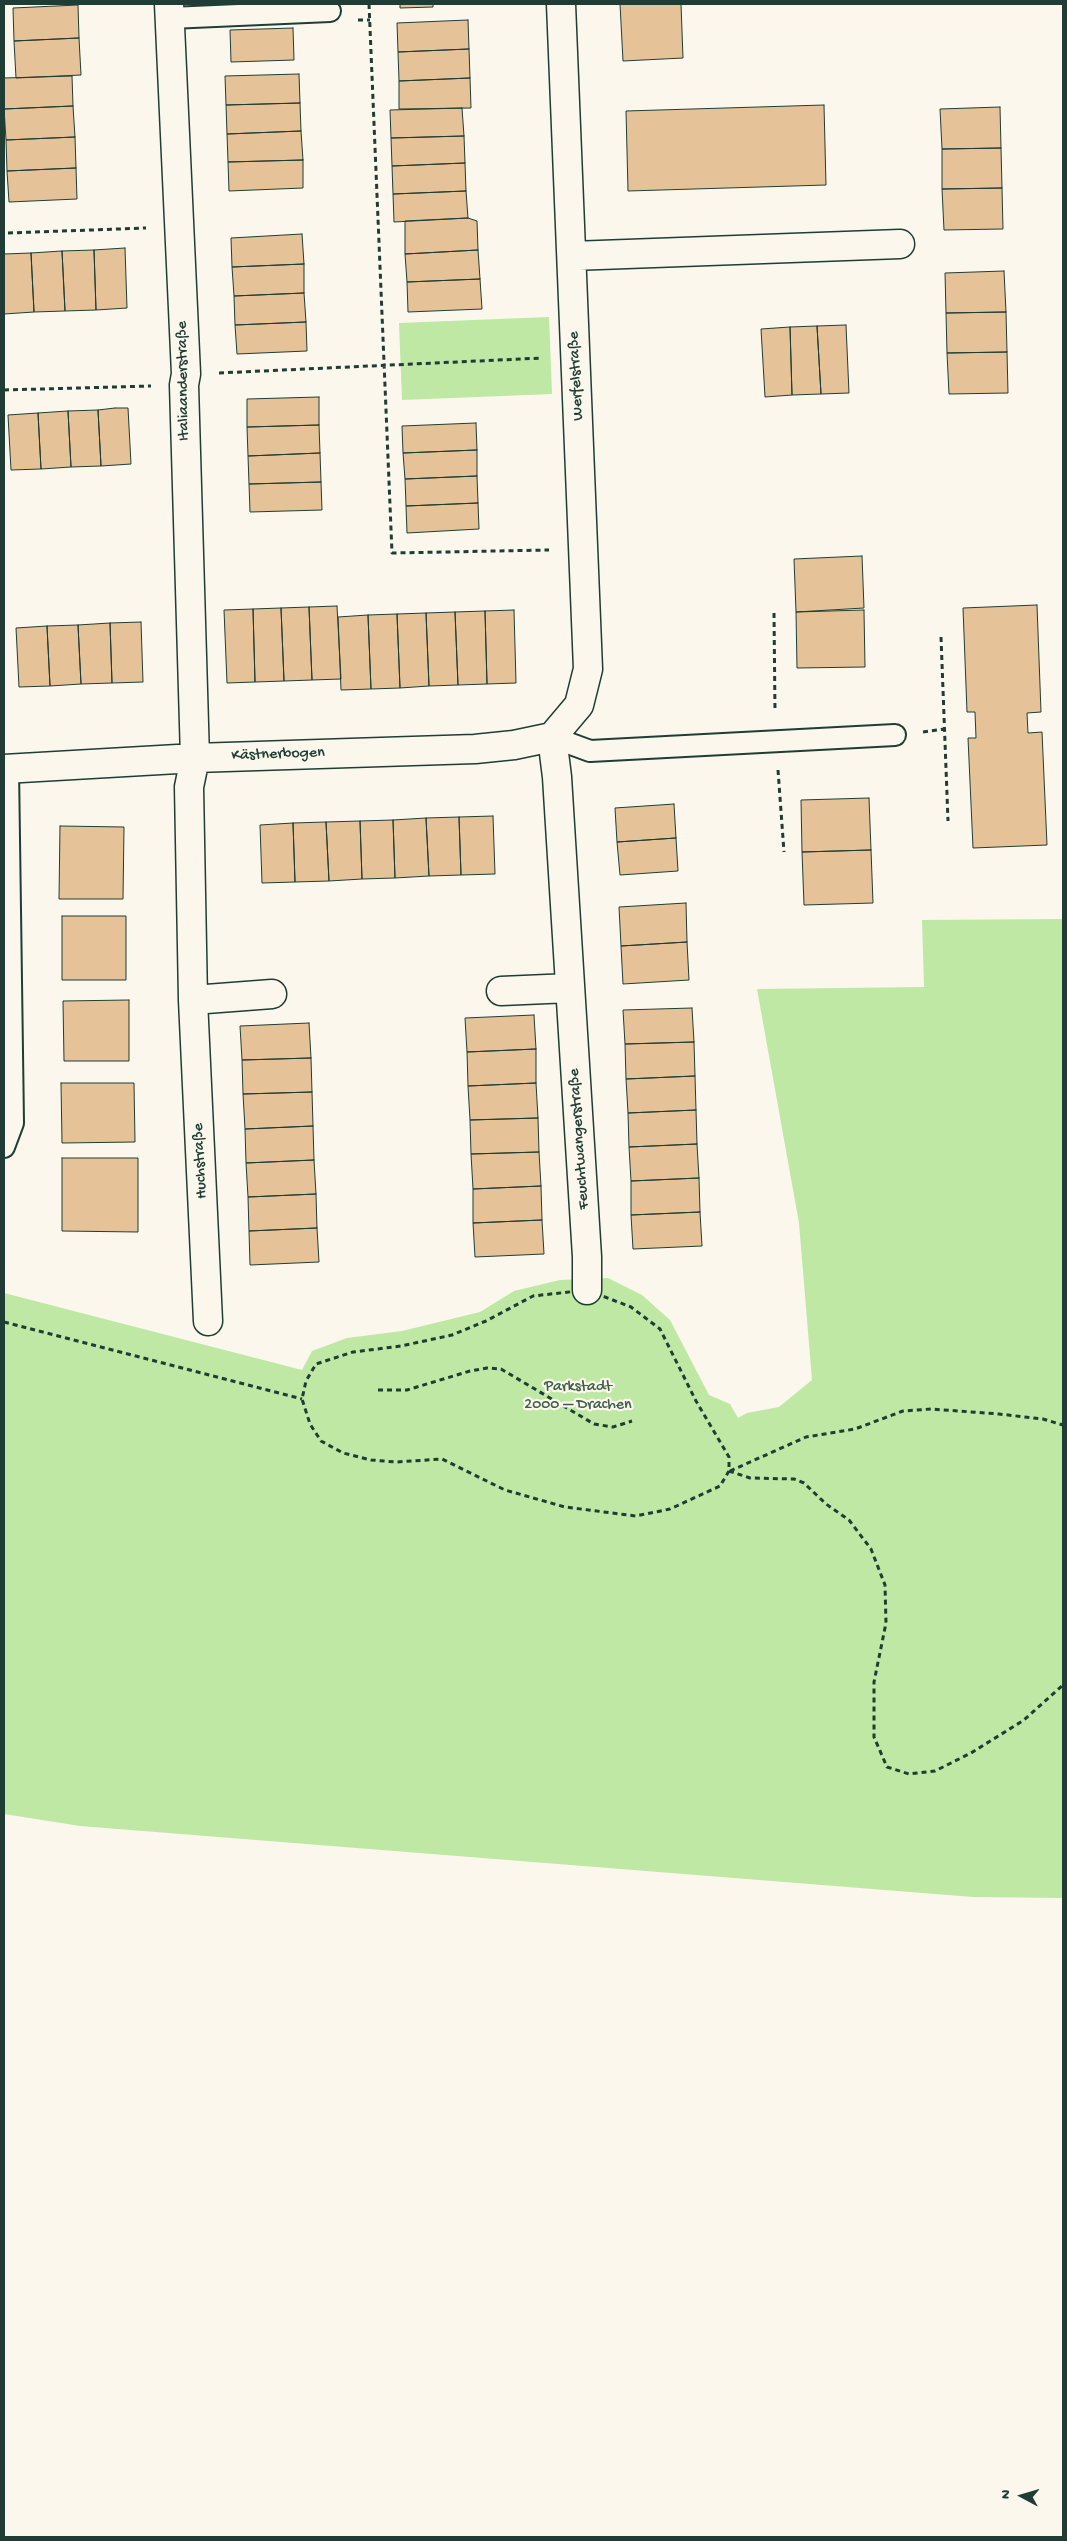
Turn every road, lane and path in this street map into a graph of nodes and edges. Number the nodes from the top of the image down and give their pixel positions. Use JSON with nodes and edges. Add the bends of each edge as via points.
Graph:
{"nodes":[{"id":1,"x":369,"y":4,"type":"edge"},
{"id":2,"x":561,"y":4,"type":"edge"},
{"id":3,"x":169,"y":11,"type":"edge"},
{"id":4,"x":330,"y":11,"type":"dead end"},
{"id":5,"x":179,"y":227,"type":"junction"},
{"id":6,"x":8,"y":233,"type":"dead end"},
{"id":7,"x":900,"y":244,"type":"dead end"},
{"id":8,"x":572,"y":256,"type":"junction"},
{"id":9,"x":576,"y":356,"type":"junction"},
{"id":10,"x":384,"y":366,"type":"junction"},
{"id":11,"x":185,"y":380,"type":"junction"},
{"id":12,"x":4,"y":390,"type":"edge"},
{"id":13,"x":585,"y":550,"type":"junction"},
{"id":14,"x":774,"y":613,"type":"dead end"},
{"id":15,"x":941,"y":637,"type":"dead end"},
{"id":16,"x":895,"y":735,"type":"dead end"},
{"id":17,"x":552,"y":737,"type":"junction"},
{"id":18,"x":776,"y":742,"type":"junction"},
{"id":19,"x":195,"y":758,"type":"junction"},
{"id":20,"x":6,"y":769,"type":"edge"},
{"id":21,"x":948,"y":821,"type":"dead end"},
{"id":22,"x":784,"y":852,"type":"dead end"},
{"id":23,"x":570,"y":988,"type":"junction"},
{"id":24,"x":502,"y":991,"type":"dead end"},
{"id":25,"x":272,"y":994,"type":"dead end"},
{"id":26,"x":194,"y":1000,"type":"junction"},
{"id":27,"x":4,"y":1147,"type":"edge"},
{"id":28,"x":586,"y":1290,"type":"junction"},
{"id":29,"x":4,"y":1322,"type":"edge"},
{"id":30,"x":208,"y":1322,"type":"dead end"},
{"id":31,"x":378,"y":1390,"type":"dead end"},
{"id":32,"x":302,"y":1399,"type":"junction"},
{"id":33,"x":632,"y":1421,"type":"dead end"},
{"id":34,"x":1063,"y":1425,"type":"edge"},
{"id":35,"x":729,"y":1472,"type":"junction"},
{"id":36,"x":1063,"y":1685,"type":"edge"}],
"edges":[{"from":1,"to":10,"type":"path"},
{"from":2,"to":8,"type":"street","name":"Werfelstraße"},
{"from":3,"to":4,"type":"lane"},
{"from":3,"to":5,"type":"street","name":"Italiaanderstraße"},
{"from":5,"to":6,"type":"path"},
{"from":5,"to":11,"type":"street","name":"Italiaanderstraße"},
{"from":7,"to":8,"type":"street"},
{"from":8,"to":9,"type":"street","name":"Werfelstraße"},
{"from":9,"to":10,"type":"path"},
{"from":9,"to":13,"type":"street","name":"Werfelstraße"},
{"from":10,"to":11,"type":"path"},
{"from":10,"to":13,"type":"path","via":[[392,553]]},
{"from":11,"to":12,"type":"path"},
{"from":11,"to":19,"type":"street","name":"Italiaanderstraße"},
{"from":13,"to":17,"type":"street","name":"Werfelstraße","via":[[588,669],[579,705]]},
{"from":14,"to":18,"type":"path"},
{"from":15,"to":21,"type":"path"},
{"from":16,"to":18,"type":"lane"},
{"from":17,"to":18,"type":"lane","via":[[590,751]]},
{"from":17,"to":19,"type":"street","name":"Kästnerbogen","via":[[475,749]]},
{"from":17,"to":23,"type":"street","name":"Feuchtwangerstraße"},
{"from":18,"to":22,"type":"path"},
{"from":19,"to":20,"type":"street","name":"Kästnerbogen"},
{"from":19,"to":26,"type":"street","name":"Huchstraße","via":[[189,787]]},
{"from":20,"to":27,"type":"lane","via":[[13,1123]]},
{"from":23,"to":24,"type":"street"},
{"from":23,"to":28,"type":"street","name":"Feuchtwangerstraße","via":[[587,1257]]},
{"from":25,"to":26,"type":"street"},
{"from":26,"to":30,"type":"street","name":"Huchstraße"},
{"from":28,"to":32,"type":"path","via":[[533,1296],[486,1321],[452,1334],[401,1346],[353,1352],[316,1364],[306,1381]]},
{"from":28,"to":35,"type":"path","via":[[631,1307],[660,1329],[729,1457]]},
{"from":29,"to":32,"type":"path"},
{"from":31,"to":33,"type":"path","via":[[407,1390],[470,1371],[501,1369],[594,1424],[613,1427]]},
{"from":32,"to":35,"type":"path","via":[[310,1424],[321,1441],[344,1453],[396,1462],[442,1460],[505,1490],[565,1507],[636,1516],[670,1509],[720,1486]]},
{"from":34,"to":35,"type":"path","via":[[999,1414],[931,1409],[903,1411],[855,1429],[806,1437]]},
{"from":35,"to":36,"type":"path","via":[[750,1478],[794,1479],[804,1483],[849,1520],[871,1549],[884,1585],[886,1623],[874,1682],[874,1737],[887,1767],[909,1774],[936,1771],[1024,1720]]}]}
